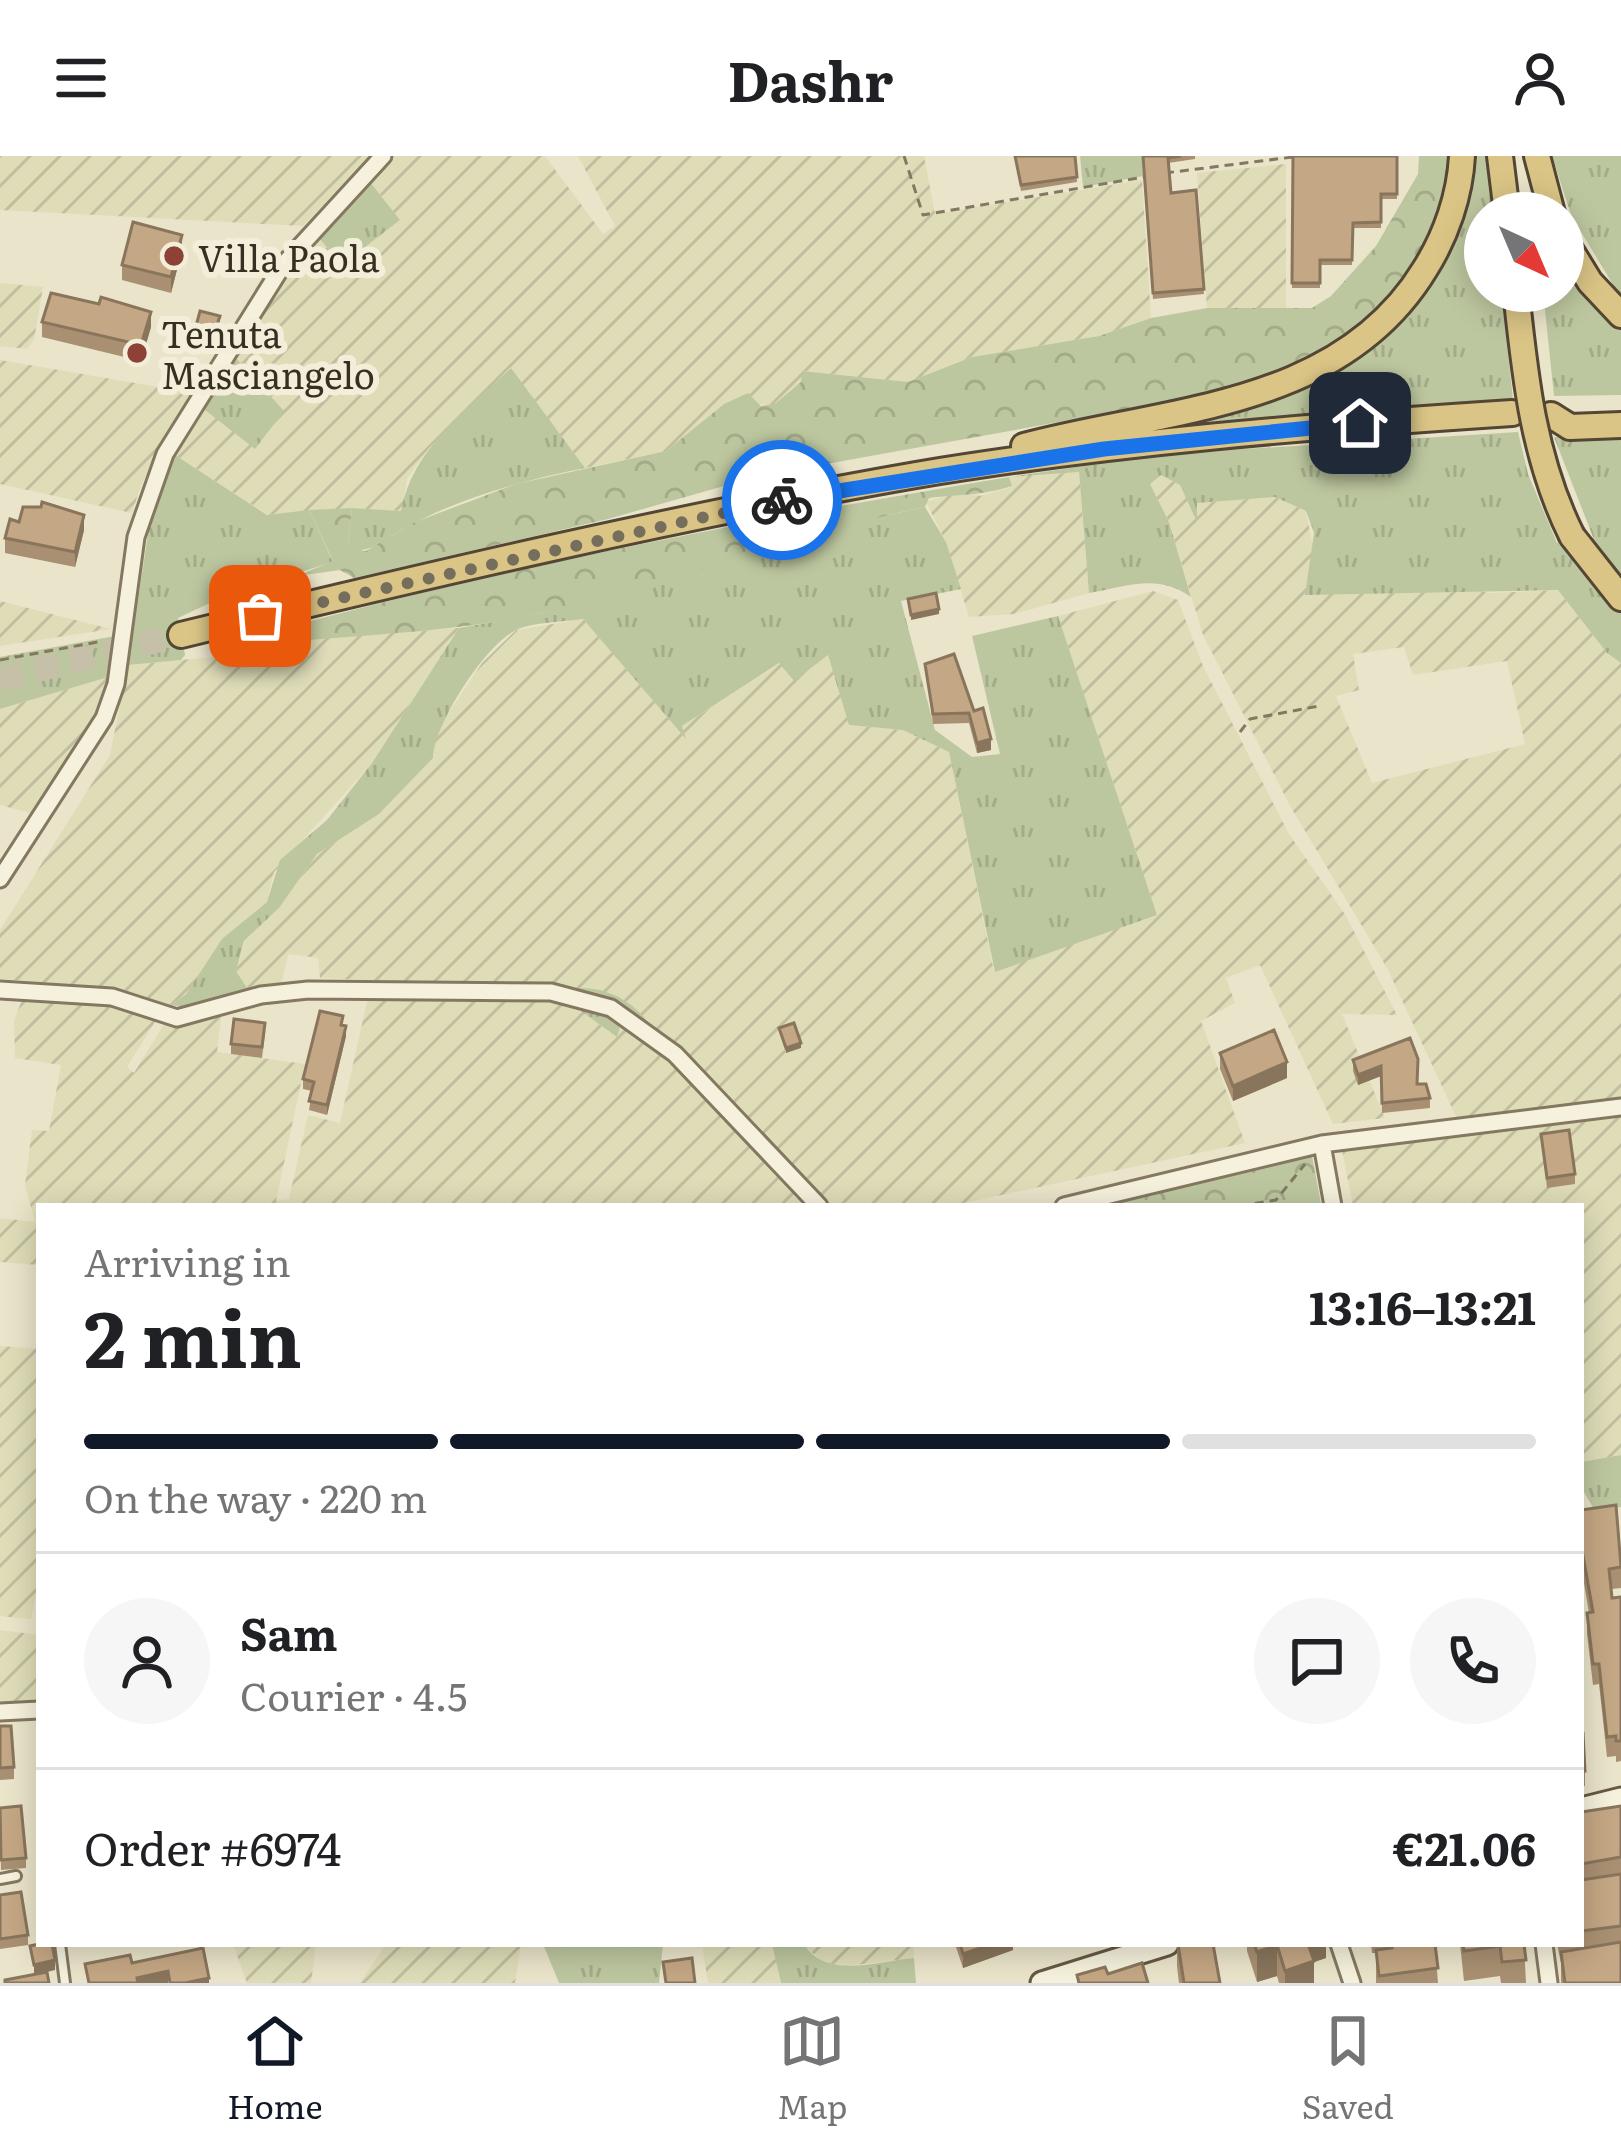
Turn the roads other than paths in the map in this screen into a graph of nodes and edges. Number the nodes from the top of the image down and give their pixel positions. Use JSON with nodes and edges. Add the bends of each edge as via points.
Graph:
{"nodes":[{"id":1,"x":383,"y":156,"type":"edge"},
{"id":2,"x":1462,"y":156,"type":"edge"},
{"id":3,"x":1500,"y":156,"type":"edge"},
{"id":4,"x":1537,"y":156,"type":"edge"},
{"id":5,"x":1504,"y":192,"type":"edge"},
{"id":6,"x":1546,"y":192,"type":"edge"},
{"id":7,"x":1584,"y":273,"type":"edge"},
{"id":8,"x":1519,"y":312,"type":"edge"},
{"id":9,"x":1621,"y":315,"type":"edge"},
{"id":10,"x":1621,"y":409,"type":"edge"},
{"id":11,"x":1512,"y":413,"type":"dead end"},
{"id":12,"x":1621,"y":424,"type":"edge"},
{"id":13,"x":920,"y":475,"type":"junction"},
{"id":14,"x":1621,"y":598,"type":"edge"},
{"id":15,"x":181,"y":635,"type":"tunnel mouth"},
{"id":16,"x":0,"y":879,"type":"edge"},
{"id":17,"x":0,"y":991,"type":"edge"},
{"id":18,"x":1621,"y":1107,"type":"edge"},
{"id":19,"x":1322,"y":1144,"type":"junction"},
{"id":20,"x":817,"y":1203,"type":"edge"},
{"id":21,"x":1076,"y":1203,"type":"edge"},
{"id":22,"x":1332,"y":1203,"type":"edge"},
{"id":23,"x":36,"y":1710,"type":"edge"},
{"id":24,"x":0,"y":1712,"type":"edge"},
{"id":25,"x":1621,"y":1799,"type":"edge"},
{"id":26,"x":1584,"y":1808,"type":"edge"},
{"id":27,"x":16,"y":1876,"type":"dead end"},
{"id":28,"x":0,"y":1879,"type":"edge"},
{"id":29,"x":60,"y":1947,"type":"edge"},
{"id":30,"x":1157,"y":1947,"type":"edge"},
{"id":31,"x":1340,"y":1947,"type":"edge"},
{"id":32,"x":1544,"y":1947,"type":"edge"},
{"id":33,"x":1566,"y":1970,"type":"edge"},
{"id":34,"x":1548,"y":1978,"type":"edge"},
{"id":35,"x":65,"y":1983,"type":"edge"},
{"id":36,"x":1042,"y":1983,"type":"edge"},
{"id":37,"x":1352,"y":1983,"type":"edge"}],
"edges":[{"from":1,"to":16,"type":"street","via":[[283,265],[165,454],[136,537],[104,718]]},
{"from":2,"to":13,"type":"highway","via":[[1445,229],[1417,283],[1358,346],[1322,368],[1264,392]]},
{"from":3,"to":5,"type":"highway"},
{"from":4,"to":6,"type":"highway"},
{"from":7,"to":9,"type":"highway"},
{"from":8,"to":14,"type":"highway","bridge":true,"via":[[1550,489],[1572,536]]},
{"from":10,"to":12,"type":"highway","via":[[1551,413],[1570,427]]},
{"from":11,"to":13,"type":"highway","via":[[1194,437]]},
{"from":13,"to":15,"type":"highway","via":[[589,539]]},
{"from":17,"to":20,"type":"street","via":[[112,997],[177,1018],[308,990],[551,992],[611,1008],[675,1054]]},
{"from":18,"to":19,"type":"street"},
{"from":19,"to":21,"type":"street"},
{"from":19,"to":22,"type":"street"},
{"from":23,"to":24,"type":"street"},
{"from":25,"to":26,"type":"main road"},
{"from":27,"to":28,"type":"lane"},
{"from":29,"to":35,"type":"lane"},
{"from":30,"to":36,"type":"main road"},
{"from":31,"to":37,"type":"street"},
{"from":32,"to":34,"type":"street"},
{"from":33,"to":34,"type":"lane"}]}
